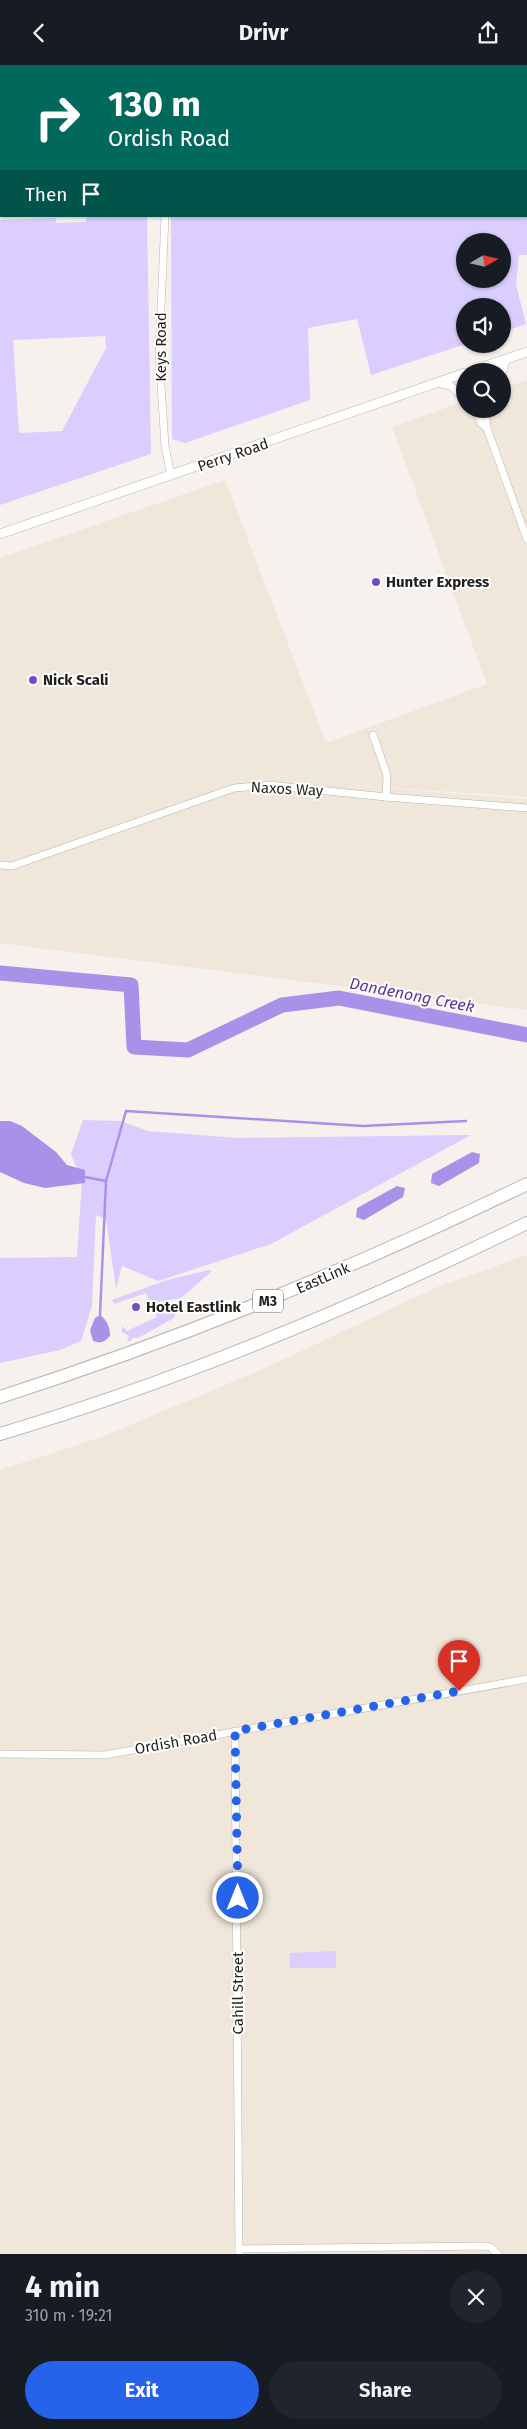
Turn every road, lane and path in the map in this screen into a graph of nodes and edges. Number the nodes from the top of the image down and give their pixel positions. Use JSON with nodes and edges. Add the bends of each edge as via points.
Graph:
{"nodes":[{"id":1,"x":165,"y":217,"type":"edge"},
{"id":2,"x":527,"y":352,"type":"edge"},
{"id":3,"x":505,"y":360,"type":"junction"},
{"id":4,"x":496,"y":363,"type":"edge"},
{"id":5,"x":504,"y":363,"type":"edge"},
{"id":6,"x":456,"y":376,"type":"edge"},
{"id":7,"x":438,"y":383,"type":"junction"},
{"id":8,"x":456,"y":392,"type":"edge"},
{"id":9,"x":479,"y":418,"type":"edge"},
{"id":10,"x":486,"y":418,"type":"edge"},
{"id":11,"x":487,"y":428,"type":"junction"},
{"id":12,"x":171,"y":476,"type":"junction"},
{"id":13,"x":0,"y":534,"type":"edge"},
{"id":14,"x":527,"y":539,"type":"edge"},
{"id":15,"x":373,"y":735,"type":"dead end"},
{"id":16,"x":386,"y":797,"type":"junction"},
{"id":17,"x":527,"y":808,"type":"edge"},
{"id":18,"x":0,"y":865,"type":"edge"},
{"id":19,"x":527,"y":1184,"type":"edge"},
{"id":20,"x":527,"y":1223,"type":"edge"},
{"id":21,"x":0,"y":1397,"type":"edge"},
{"id":22,"x":0,"y":1434,"type":"edge"},
{"id":23,"x":527,"y":1679,"type":"edge"},
{"id":24,"x":235,"y":1731,"type":"junction"},
{"id":25,"x":0,"y":1754,"type":"edge"},
{"id":26,"x":239,"y":2252,"type":"edge"},
{"id":27,"x":498,"y":2254,"type":"edge"}],
"edges":[{"from":1,"to":12,"type":"street","name":"Keys Road","via":[[159,354],[165,446]]},
{"from":2,"to":3,"type":"main road"},
{"from":3,"to":4,"type":"main road"},
{"from":3,"to":5,"type":"main road"},
{"from":6,"to":7,"type":"main road","name":"Perry Road"},
{"from":7,"to":8,"type":"street"},
{"from":7,"to":12,"type":"main road","name":"Perry Road"},
{"from":9,"to":11,"type":"street"},
{"from":10,"to":11,"type":"street"},
{"from":11,"to":14,"type":"street"},
{"from":12,"to":13,"type":"main road","name":"Perry Road"},
{"from":15,"to":16,"type":"street","via":[[387,775]]},
{"from":16,"to":17,"type":"street","name":"Naxos Way"},
{"from":16,"to":18,"type":"street","name":"Naxos Way","via":[[250,785],[12,866]]},
{"from":19,"to":21,"type":"highway","name":"EastLink","number":"M3","via":[[384,1253],[269,1301],[117,1359]]},
{"from":20,"to":22,"type":"highway","number":"M3","via":[[386,1290],[247,1348]]},
{"from":23,"to":24,"type":"street","name":"Ordish Road"},
{"from":24,"to":25,"type":"street","name":"Ordish Road","via":[[105,1755]]},
{"from":24,"to":26,"type":"street","name":"Cahill Street"},
{"from":26,"to":27,"type":"street","via":[[485,2246]]}]}
